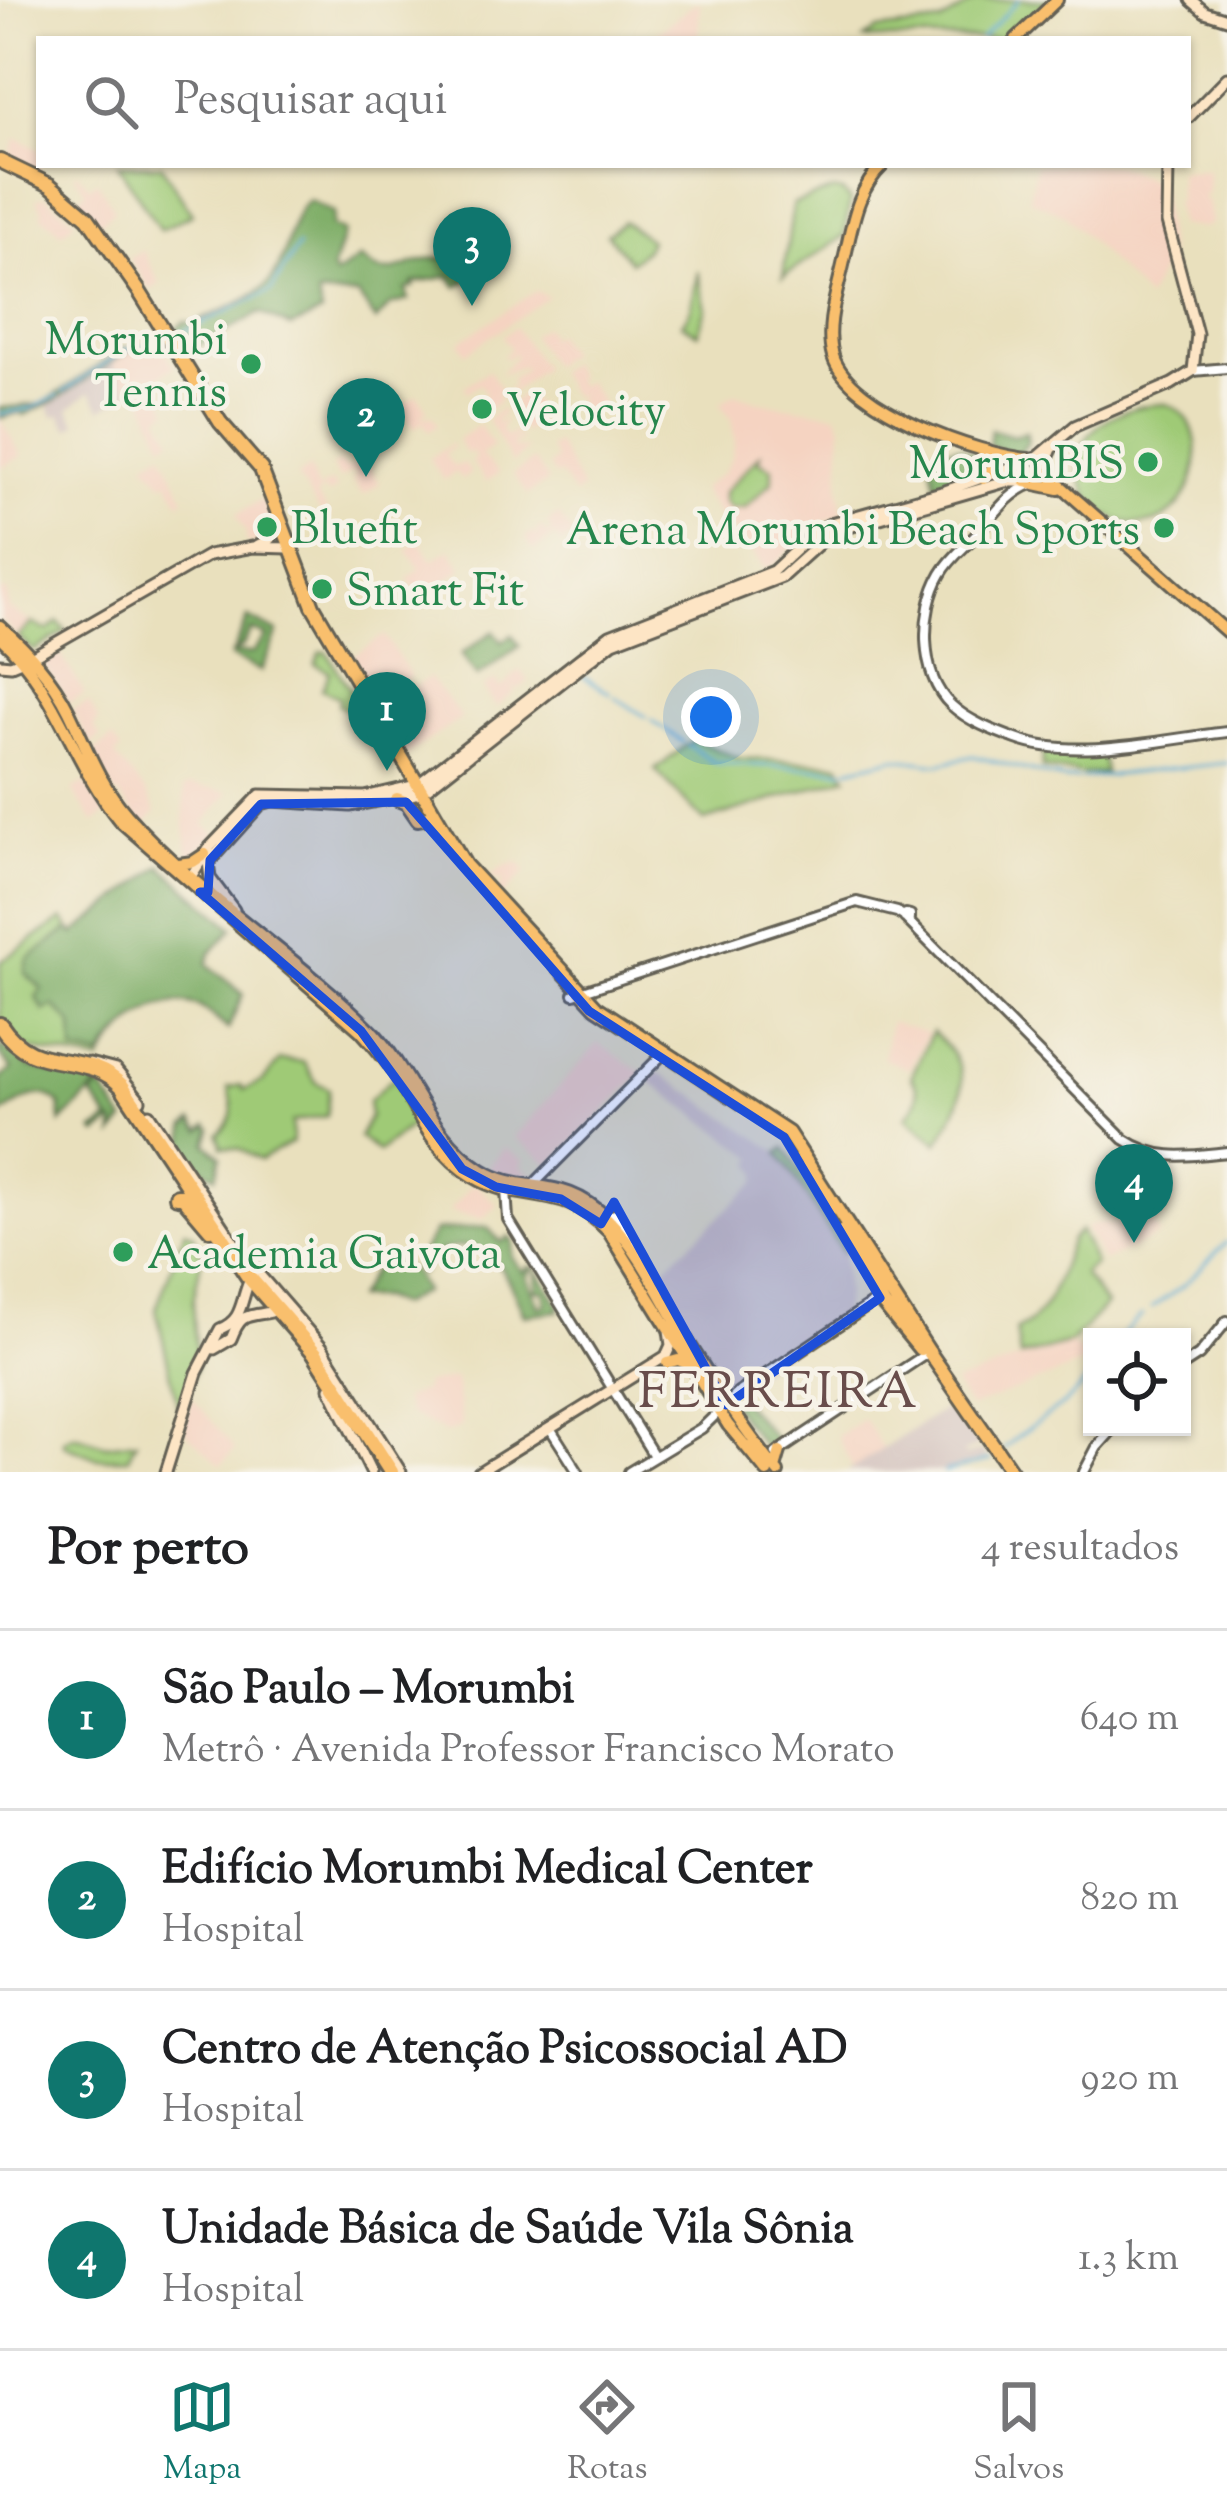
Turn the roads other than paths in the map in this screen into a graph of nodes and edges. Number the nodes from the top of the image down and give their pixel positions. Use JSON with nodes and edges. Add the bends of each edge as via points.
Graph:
{"nodes":[{"id":1,"x":1057,"y":0,"type":"edge"},
{"id":2,"x":1191,"y":0,"type":"edge"},
{"id":3,"x":1227,"y":19,"type":"edge"},
{"id":4,"x":1019,"y":36,"type":"edge"},
{"id":5,"x":1227,"y":78,"type":"edge"},
{"id":6,"x":1191,"y":115,"type":"edge"},
{"id":7,"x":0,"y":165,"type":"edge"},
{"id":8,"x":880,"y":168,"type":"edge"},
{"id":9,"x":1168,"y":168,"type":"edge"},
{"id":10,"x":1227,"y":368,"type":"edge"},
{"id":11,"x":1199,"y":369,"type":"junction"},
{"id":12,"x":988,"y":452,"type":"junction"},
{"id":13,"x":1024,"y":469,"type":"junction"},
{"id":14,"x":983,"y":479,"type":"junction"},
{"id":15,"x":1030,"y":484,"type":"junction"},
{"id":16,"x":1068,"y":492,"type":"junction"},
{"id":17,"x":946,"y":496,"type":"junction"},
{"id":18,"x":1004,"y":503,"type":"junction"},
{"id":19,"x":274,"y":527,"type":"junction"},
{"id":20,"x":253,"y":547,"type":"junction"},
{"id":21,"x":285,"y":549,"type":"junction"},
{"id":22,"x":0,"y":626,"type":"edge"},
{"id":23,"x":1227,"y":632,"type":"edge"},
{"id":24,"x":0,"y":637,"type":"edge"},
{"id":25,"x":28,"y":658,"type":"junction"},
{"id":26,"x":0,"y":664,"type":"edge"},
{"id":27,"x":1227,"y":732,"type":"edge"},
{"id":28,"x":416,"y":790,"type":"junction"},
{"id":29,"x":397,"y":799,"type":"junction"},
{"id":30,"x":366,"y":801,"type":"junction"},
{"id":31,"x":433,"y":818,"type":"junction"},
{"id":32,"x":205,"y":854,"type":"junction"},
{"id":33,"x":178,"y":864,"type":"junction"},
{"id":34,"x":189,"y":878,"type":"junction"},
{"id":35,"x":200,"y":892,"type":"junction"},
{"id":36,"x":220,"y":894,"type":"junction"},
{"id":37,"x":577,"y":992,"type":"junction"},
{"id":38,"x":0,"y":1025,"type":"edge"},
{"id":39,"x":0,"y":1037,"type":"edge"},
{"id":40,"x":662,"y":1055,"type":"junction"},
{"id":41,"x":75,"y":1064,"type":"junction"},
{"id":42,"x":1227,"y":1152,"type":"edge"},
{"id":43,"x":535,"y":1183,"type":"junction"},
{"id":44,"x":506,"y":1190,"type":"junction"},
{"id":45,"x":177,"y":1196,"type":"dead end"},
{"id":46,"x":603,"y":1220,"type":"junction"},
{"id":47,"x":211,"y":1229,"type":"junction"},
{"id":48,"x":248,"y":1284,"type":"junction"},
{"id":49,"x":884,"y":1301,"type":"junction"},
{"id":50,"x":271,"y":1312,"type":"junction"},
{"id":51,"x":1227,"y":1321,"type":"edge"},
{"id":52,"x":667,"y":1324,"type":"junction"},
{"id":53,"x":230,"y":1328,"type":"junction"},
{"id":54,"x":686,"y":1347,"type":"junction"},
{"id":55,"x":927,"y":1353,"type":"junction"},
{"id":56,"x":1191,"y":1360,"type":"edge"},
{"id":57,"x":667,"y":1363,"type":"junction"},
{"id":58,"x":693,"y":1366,"type":"junction"},
{"id":59,"x":330,"y":1388,"type":"junction"},
{"id":60,"x":615,"y":1392,"type":"junction"},
{"id":61,"x":724,"y":1408,"type":"junction"},
{"id":62,"x":357,"y":1410,"type":"junction"},
{"id":63,"x":552,"y":1430,"type":"junction"},
{"id":64,"x":1107,"y":1436,"type":"edge"},
{"id":65,"x":780,"y":1451,"type":"joint"},
{"id":66,"x":655,"y":1456,"type":"junction"},
{"id":67,"x":388,"y":1467,"type":"edge"},
{"id":68,"x":766,"y":1467,"type":"edge"},
{"id":69,"x":166,"y":1472,"type":"edge"},
{"id":70,"x":371,"y":1472,"type":"edge"},
{"id":71,"x":401,"y":1472,"type":"edge"},
{"id":72,"x":479,"y":1472,"type":"edge"},
{"id":73,"x":490,"y":1472,"type":"edge"},
{"id":74,"x":578,"y":1472,"type":"edge"},
{"id":75,"x":629,"y":1472,"type":"edge"},
{"id":76,"x":1008,"y":1472,"type":"edge"},
{"id":77,"x":1084,"y":1472,"type":"edge"}],
"edges":[{"from":1,"to":4,"type":"main road"},
{"from":2,"to":3,"type":"main road"},
{"from":5,"to":6,"type":"main road"},
{"from":7,"to":19,"type":"highway","via":[[44,190],[92,234],[210,421],[251,466]]},
{"from":7,"to":21,"type":"highway","via":[[54,188],[105,240],[220,422],[261,469]]},
{"from":8,"to":12,"type":"main road","via":[[857,205],[830,338],[835,360],[866,398]]},
{"from":9,"to":11,"type":"main road","via":[[1167,222]]},
{"from":10,"to":11,"type":"street"},
{"from":11,"to":13,"type":"main road","via":[[1088,419]]},
{"from":12,"to":13,"type":"main road"},
{"from":12,"to":14,"type":"main road","via":[[993,467]]},
{"from":13,"to":14,"type":"main road"},
{"from":13,"to":15,"type":"main road"},
{"from":13,"to":15,"type":"main road","via":[[1042,481]]},
{"from":13,"to":16,"type":"main road"},
{"from":13,"to":17,"type":"main road"},
{"from":13,"to":18,"type":"street"},
{"from":14,"to":17,"type":"main road"},
{"from":15,"to":16,"type":"main road"},
{"from":15,"to":18,"type":"street"},
{"from":16,"to":23,"type":"main road"},
{"from":17,"to":28,"type":"main road","via":[[833,532],[782,577],[613,642]]},
{"from":18,"to":27,"type":"street","via":[[951,560],[929,606],[932,672],[953,707],[1052,748]]},
{"from":19,"to":20,"type":"main road"},
{"from":19,"to":21,"type":"highway"},
{"from":20,"to":21,"type":"main road"},
{"from":20,"to":25,"type":"main road","via":[[195,560]]},
{"from":21,"to":28,"type":"highway","via":[[312,618]]},
{"from":22,"to":25,"type":"main road"},
{"from":24,"to":25,"type":"main road"},
{"from":25,"to":26,"type":"main road"},
{"from":25,"to":33,"type":"main road","via":[[62,699],[113,798]]},
{"from":25,"to":34,"type":"main road","via":[[111,810]]},
{"from":28,"to":29,"type":"main road"},
{"from":28,"to":30,"type":"main road"},
{"from":28,"to":31,"type":"highway"},
{"from":29,"to":30,"type":"main road"},
{"from":29,"to":31,"type":"highway","via":[[418,819]]},
{"from":30,"to":32,"type":"main road","via":[[260,796]]},
{"from":30,"to":36,"type":"main road","via":[[261,804],[208,863]]},
{"from":31,"to":37,"type":"highway"},
{"from":32,"to":33,"type":"main road"},
{"from":32,"to":34,"type":"main road"},
{"from":33,"to":34,"type":"main road"},
{"from":34,"to":35,"type":"main road"},
{"from":34,"to":36,"type":"main road"},
{"from":35,"to":36,"type":"main road"},
{"from":35,"to":44,"type":"main road","via":[[361,1031],[441,1150],[475,1178]]},
{"from":36,"to":43,"type":"main road","via":[[378,1038],[452,1148],[496,1178]]},
{"from":37,"to":40,"type":"highway"},
{"from":37,"to":42,"type":"street","via":[[857,902],[897,911],[1124,1139],[1168,1158]]},
{"from":38,"to":41,"type":"highway","via":[[29,1055]]},
{"from":39,"to":47,"type":"highway","via":[[34,1064],[110,1084]]},
{"from":40,"to":43,"type":"street"},
{"from":40,"to":49,"type":"highway","via":[[784,1137]]},
{"from":40,"to":55,"type":"highway","via":[[788,1133]]},
{"from":41,"to":62,"type":"highway","via":[[122,1086],[248,1276]]},
{"from":41,"to":62,"type":"main road","via":[[118,1072],[243,1256],[322,1347]]},
{"from":43,"to":46,"type":"main road","via":[[577,1196]]},
{"from":44,"to":46,"type":"main road","via":[[561,1199]]},
{"from":44,"to":60,"type":"street","via":[[505,1211]]},
{"from":45,"to":47,"type":"highway"},
{"from":46,"to":52,"type":"main road"},
{"from":46,"to":54,"type":"main road","via":[[655,1286]]},
{"from":47,"to":48,"type":"highway"},
{"from":48,"to":50,"type":"highway"},
{"from":48,"to":53,"type":"main road"},
{"from":49,"to":55,"type":"highway"},
{"from":49,"to":61,"type":"street"},
{"from":50,"to":53,"type":"main road","via":[[246,1315]]},
{"from":50,"to":59,"type":"highway"},
{"from":51,"to":56,"type":"street"},
{"from":52,"to":54,"type":"main road"},
{"from":52,"to":60,"type":"main road","via":[[668,1354]]},
{"from":53,"to":69,"type":"main road","via":[[221,1328],[197,1373]]},
{"from":54,"to":57,"type":"main road"},
{"from":54,"to":58,"type":"main road"},
{"from":54,"to":61,"type":"main road"},
{"from":55,"to":65,"type":"street"},
{"from":55,"to":76,"type":"highway"},
{"from":57,"to":58,"type":"main road"},
{"from":57,"to":60,"type":"main road"},
{"from":58,"to":61,"type":"main road"},
{"from":59,"to":67,"type":"highway"},
{"from":59,"to":70,"type":"main road"},
{"from":60,"to":63,"type":"main road"},
{"from":60,"to":66,"type":"street"},
{"from":61,"to":66,"type":"street"},
{"from":61,"to":68,"type":"main road"},
{"from":61,"to":68,"type":"main road","via":[[734,1433]]},
{"from":62,"to":67,"type":"highway"},
{"from":63,"to":72,"type":"main road"},
{"from":63,"to":73,"type":"main road"},
{"from":63,"to":74,"type":"street"},
{"from":64,"to":77,"type":"street"},
{"from":65,"to":68,"type":"main road"},
{"from":66,"to":75,"type":"street"},
{"from":67,"to":71,"type":"main road"}]}
